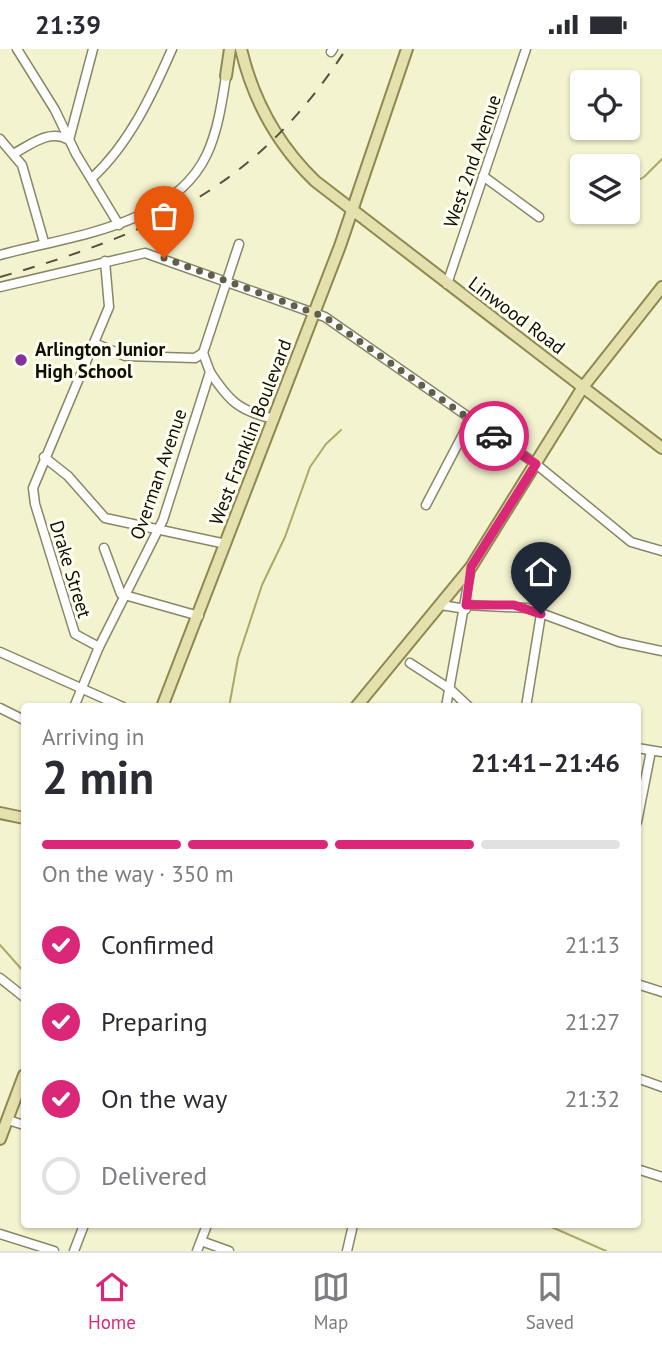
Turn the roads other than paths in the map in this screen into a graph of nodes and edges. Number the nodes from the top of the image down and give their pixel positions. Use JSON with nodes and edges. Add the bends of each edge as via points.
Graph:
{"nodes":[{"id":1,"x":17,"y":49,"type":"edge"},
{"id":2,"x":93,"y":49,"type":"edge"},
{"id":3,"x":172,"y":49,"type":"edge"},
{"id":4,"x":230,"y":49,"type":"edge"},
{"id":5,"x":407,"y":49,"type":"edge"},
{"id":6,"x":526,"y":49,"type":"edge"},
{"id":7,"x":241,"y":51,"type":"edge"},
{"id":8,"x":246,"y":68,"type":"junction"},
{"id":9,"x":227,"y":70,"type":"junction"},
{"id":10,"x":0,"y":139,"type":"edge"},
{"id":11,"x":69,"y":140,"type":"junction"},
{"id":12,"x":15,"y":153,"type":"junction"},
{"id":13,"x":484,"y":176,"type":"junction"},
{"id":14,"x":92,"y":178,"type":"junction"},
{"id":15,"x":352,"y":211,"type":"junction"},
{"id":16,"x":539,"y":217,"type":"dead end"},
{"id":17,"x":119,"y":225,"type":"junction"},
{"id":18,"x":44,"y":242,"type":"junction"},
{"id":19,"x":239,"y":244,"type":"dead end"},
{"id":20,"x":0,"y":255,"type":"edge"},
{"id":21,"x":105,"y":261,"type":"junction"},
{"id":22,"x":228,"y":281,"type":"junction"},
{"id":23,"x":447,"y":284,"type":"junction"},
{"id":24,"x":0,"y":287,"type":"edge"},
{"id":25,"x":660,"y":294,"type":"edge"},
{"id":26,"x":314,"y":313,"type":"junction"},
{"id":27,"x":93,"y":343,"type":"junction"},
{"id":28,"x":203,"y":353,"type":"junction"},
{"id":29,"x":210,"y":372,"type":"junction"},
{"id":30,"x":583,"y":387,"type":"junction"},
{"id":31,"x":274,"y":419,"type":"junction"},
{"id":32,"x":471,"y":419,"type":"junction"},
{"id":33,"x":662,"y":448,"type":"edge"},
{"id":34,"x":44,"y":457,"type":"junction"},
{"id":35,"x":536,"y":464,"type":"junction"},
{"id":36,"x":426,"y":505,"type":"dead end"},
{"id":37,"x":159,"y":531,"type":"junction"},
{"id":38,"x":226,"y":544,"type":"junction"},
{"id":39,"x":104,"y":548,"type":"dead end"},
{"id":40,"x":662,"y":551,"type":"edge"},
{"id":41,"x":471,"y":567,"type":"junction"},
{"id":42,"x":126,"y":596,"type":"junction"},
{"id":43,"x":441,"y":605,"type":"junction"},
{"id":44,"x":466,"y":607,"type":"junction"},
{"id":45,"x":541,"y":614,"type":"junction"},
{"id":46,"x":199,"y":616,"type":"junction"},
{"id":47,"x":99,"y":647,"type":"junction"},
{"id":48,"x":662,"y":651,"type":"edge"},
{"id":49,"x":0,"y":652,"type":"edge"},
{"id":50,"x":410,"y":663,"type":"dead end"},
{"id":51,"x":81,"y":689,"type":"junction"},
{"id":52,"x":450,"y":689,"type":"junction"},
{"id":53,"x":76,"y":703,"type":"edge"},
{"id":54,"x":114,"y":703,"type":"edge"},
{"id":55,"x":164,"y":703,"type":"edge"},
{"id":56,"x":359,"y":703,"type":"edge"},
{"id":57,"x":447,"y":703,"type":"edge"},
{"id":58,"x":465,"y":703,"type":"edge"},
{"id":59,"x":527,"y":703,"type":"edge"},
{"id":60,"x":0,"y":708,"type":"edge"},
{"id":61,"x":21,"y":718,"type":"edge"},
{"id":62,"x":641,"y":749,"type":"edge"},
{"id":63,"x":651,"y":751,"type":"junction"},
{"id":64,"x":662,"y":752,"type":"edge"},
{"id":65,"x":641,"y":802,"type":"edge"},
{"id":66,"x":0,"y":813,"type":"edge"},
{"id":67,"x":21,"y":817,"type":"edge"},
{"id":68,"x":0,"y":978,"type":"edge"},
{"id":69,"x":641,"y":985,"type":"edge"},
{"id":70,"x":662,"y":992,"type":"edge"},
{"id":71,"x":21,"y":995,"type":"edge"},
{"id":72,"x":641,"y":1079,"type":"edge"},
{"id":73,"x":21,"y":1083,"type":"edge"},
{"id":74,"x":662,"y":1087,"type":"edge"},
{"id":75,"x":8,"y":1120,"type":"junction"},
{"id":76,"x":21,"y":1124,"type":"edge"},
{"id":77,"x":1,"y":1135,"type":"edge"},
{"id":78,"x":641,"y":1169,"type":"edge"},
{"id":79,"x":662,"y":1177,"type":"edge"},
{"id":80,"x":83,"y":1228,"type":"edge"},
{"id":81,"x":206,"y":1228,"type":"edge"},
{"id":82,"x":352,"y":1228,"type":"edge"},
{"id":83,"x":0,"y":1234,"type":"edge"},
{"id":84,"x":201,"y":1241,"type":"junction"},
{"id":85,"x":54,"y":1251,"type":"edge"},
{"id":86,"x":75,"y":1251,"type":"edge"},
{"id":87,"x":197,"y":1251,"type":"edge"},
{"id":88,"x":229,"y":1251,"type":"edge"},
{"id":89,"x":346,"y":1251,"type":"edge"}],
"edges":[{"from":1,"to":11,"type":"street"},
{"from":2,"to":11,"type":"street"},
{"from":3,"to":14,"type":"street","via":[[124,141]]},
{"from":4,"to":9,"type":"main road"},
{"from":5,"to":15,"type":"main road","name":"West Franklin Boulevard"},
{"from":6,"to":13,"type":"street","name":"West 2nd Avenue"},
{"from":7,"to":8,"type":"main road","name":"Linwood Road"},
{"from":7,"to":9,"type":"main road"},
{"from":8,"to":9,"type":"main road"},
{"from":8,"to":15,"type":"main road","name":"Linwood Road","via":[[265,115],[293,157]]},
{"from":9,"to":17,"type":"street","via":[[215,131],[193,176],[164,202]]},
{"from":10,"to":12,"type":"street"},
{"from":11,"to":12,"type":"street","via":[[51,134]]},
{"from":11,"to":14,"type":"street"},
{"from":12,"to":18,"type":"street"},
{"from":13,"to":16,"type":"street"},
{"from":13,"to":23,"type":"street","name":"West 2nd Avenue"},
{"from":14,"to":17,"type":"street"},
{"from":15,"to":23,"type":"main road","name":"Linwood Road"},
{"from":15,"to":26,"type":"main road","name":"West Franklin Boulevard"},
{"from":17,"to":18,"type":"street"},
{"from":18,"to":20,"type":"street"},
{"from":19,"to":22,"type":"street"},
{"from":21,"to":22,"type":"street","via":[[153,254]]},
{"from":21,"to":24,"type":"street"},
{"from":21,"to":27,"type":"street","via":[[109,307]]},
{"from":22,"to":26,"type":"street"},
{"from":22,"to":28,"type":"street"},
{"from":23,"to":30,"type":"main road","name":"Linwood Road"},
{"from":25,"to":30,"type":"main road"},
{"from":26,"to":31,"type":"main road","name":"West Franklin Boulevard"},
{"from":26,"to":32,"type":"street"},
{"from":27,"to":28,"type":"street","via":[[133,357],[195,358]]},
{"from":27,"to":34,"type":"street"},
{"from":28,"to":29,"type":"street"},
{"from":29,"to":31,"type":"street","via":[[237,406]]},
{"from":29,"to":37,"type":"street","name":"Overman Avenue"},
{"from":30,"to":33,"type":"main road","name":"Linwood Road"},
{"from":30,"to":35,"type":"main road"},
{"from":31,"to":38,"type":"main road","name":"West Franklin Boulevard"},
{"from":32,"to":35,"type":"street"},
{"from":32,"to":36,"type":"street"},
{"from":34,"to":37,"type":"street","via":[[68,476],[104,518]]},
{"from":34,"to":47,"type":"street","name":"Drake Street","via":[[34,485],[35,504],[75,634]]},
{"from":35,"to":40,"type":"street","via":[[631,542]]},
{"from":35,"to":41,"type":"main road"},
{"from":37,"to":38,"type":"street"},
{"from":37,"to":42,"type":"street","name":"Overman Avenue"},
{"from":38,"to":46,"type":"main road","name":"West Franklin Boulevard"},
{"from":39,"to":42,"type":"street","via":[[119,590]]},
{"from":41,"to":43,"type":"main road"},
{"from":41,"to":44,"type":"street"},
{"from":42,"to":46,"type":"street"},
{"from":42,"to":47,"type":"street","name":"Overman Avenue"},
{"from":43,"to":44,"type":"street"},
{"from":43,"to":56,"type":"main road"},
{"from":44,"to":45,"type":"street","via":[[514,605]]},
{"from":44,"to":52,"type":"street"},
{"from":45,"to":48,"type":"street","via":[[620,642]]},
{"from":45,"to":59,"type":"street"},
{"from":46,"to":55,"type":"main road","name":"West Franklin Boulevard"},
{"from":47,"to":51,"type":"street","name":"Overman Avenue"},
{"from":49,"to":51,"type":"street"},
{"from":50,"to":52,"type":"street"},
{"from":51,"to":53,"type":"street","name":"Overman Avenue"},
{"from":51,"to":54,"type":"street"},
{"from":52,"to":57,"type":"street"},
{"from":52,"to":58,"type":"street"},
{"from":60,"to":61,"type":"street"},
{"from":62,"to":63,"type":"street"},
{"from":63,"to":64,"type":"street"},
{"from":63,"to":65,"type":"street"},
{"from":66,"to":67,"type":"main road"},
{"from":68,"to":71,"type":"street"},
{"from":69,"to":70,"type":"street"},
{"from":72,"to":74,"type":"street"},
{"from":73,"to":75,"type":"main road"},
{"from":75,"to":76,"type":"street"},
{"from":75,"to":77,"type":"main road"},
{"from":78,"to":79,"type":"street"},
{"from":80,"to":86,"type":"street"},
{"from":81,"to":84,"type":"street"},
{"from":82,"to":89,"type":"street"},
{"from":83,"to":85,"type":"street"},
{"from":84,"to":87,"type":"street"},
{"from":84,"to":88,"type":"street"}]}
